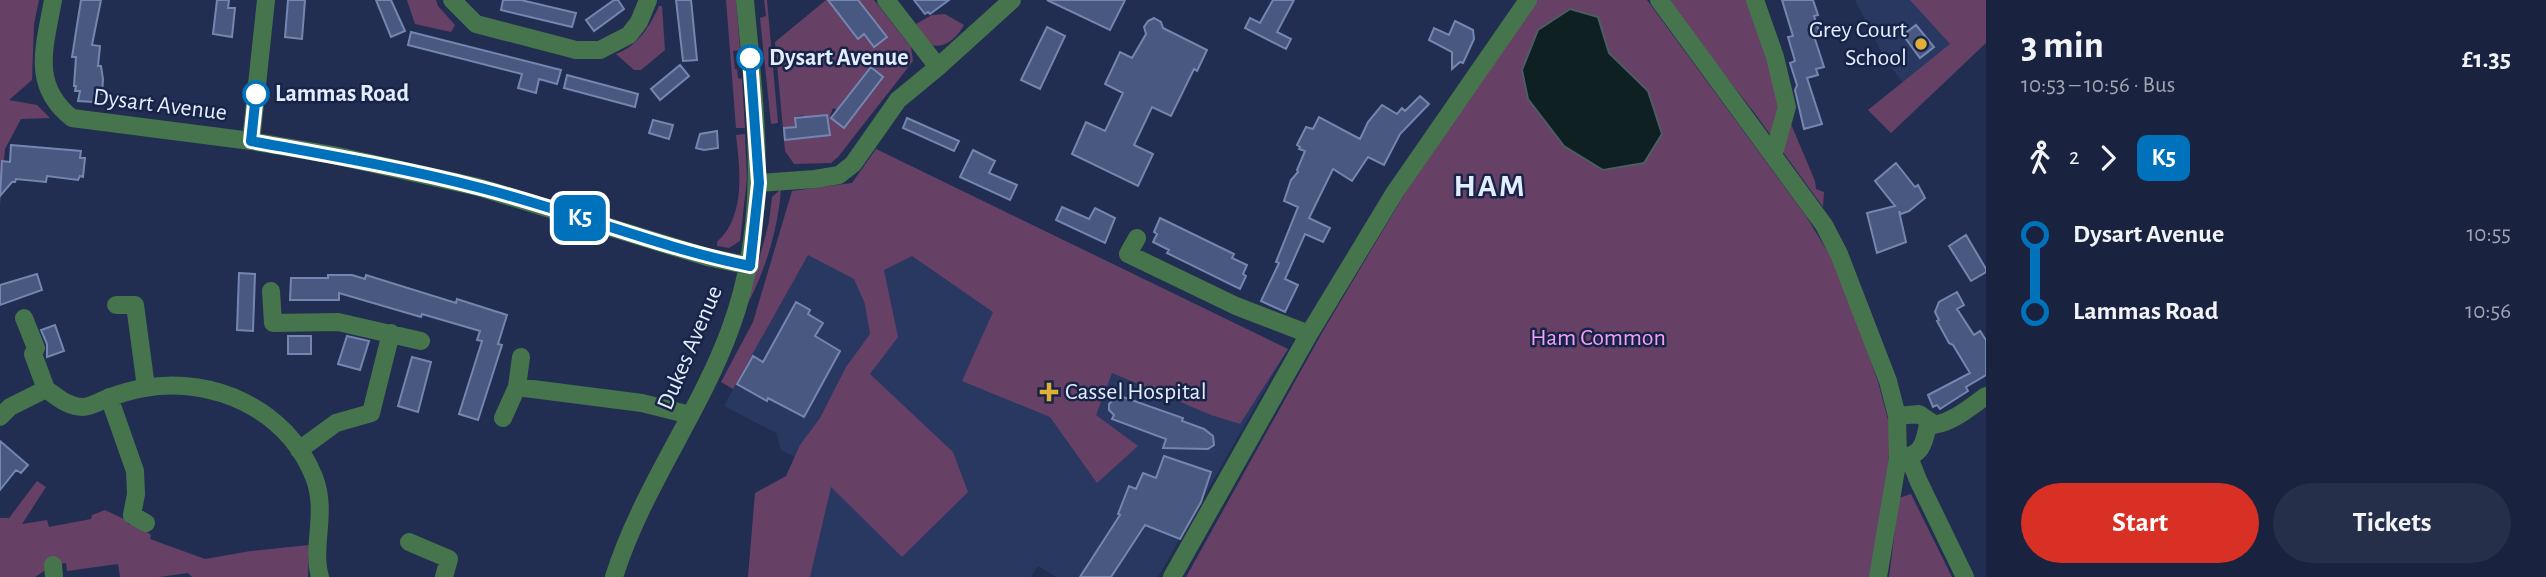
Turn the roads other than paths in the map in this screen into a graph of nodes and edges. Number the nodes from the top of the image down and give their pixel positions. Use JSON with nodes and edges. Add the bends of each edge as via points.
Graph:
{"nodes":[{"id":1,"x":53,"y":0,"type":"edge"},
{"id":2,"x":265,"y":0,"type":"edge"},
{"id":3,"x":452,"y":0,"type":"edge"},
{"id":4,"x":648,"y":0,"type":"edge"},
{"id":5,"x":745,"y":0,"type":"edge"},
{"id":6,"x":886,"y":0,"type":"edge"},
{"id":7,"x":1012,"y":0,"type":"edge"},
{"id":8,"x":1527,"y":0,"type":"edge"},
{"id":9,"x":1659,"y":0,"type":"edge"},
{"id":10,"x":1755,"y":0,"type":"edge"},
{"id":11,"x":938,"y":67,"type":"junction"},
{"id":12,"x":251,"y":141,"type":"junction"},
{"id":13,"x":1773,"y":156,"type":"junction"},
{"id":14,"x":759,"y":183,"type":"junction"},
{"id":15,"x":1137,"y":238,"type":"dead end"},
{"id":16,"x":750,"y":266,"type":"junction"},
{"id":17,"x":271,"y":291,"type":"dead end"},
{"id":18,"x":116,"y":305,"type":"dead end"},
{"id":19,"x":24,"y":318,"type":"dead end"},
{"id":20,"x":391,"y":333,"type":"junction"},
{"id":21,"x":1309,"y":334,"type":"junction"},
{"id":22,"x":421,"y":341,"type":"dead end"},
{"id":23,"x":521,"y":358,"type":"dead end"},
{"id":24,"x":146,"y":387,"type":"junction"},
{"id":25,"x":517,"y":387,"type":"junction"},
{"id":26,"x":46,"y":388,"type":"junction"},
{"id":27,"x":1986,"y":396,"type":"edge"},
{"id":28,"x":109,"y":397,"type":"junction"},
{"id":29,"x":690,"y":415,"type":"junction"},
{"id":30,"x":0,"y":416,"type":"edge"},
{"id":31,"x":1897,"y":416,"type":"junction"},
{"id":32,"x":503,"y":418,"type":"dead end"},
{"id":33,"x":1935,"y":425,"type":"junction"},
{"id":34,"x":299,"y":450,"type":"junction"},
{"id":35,"x":1904,"y":457,"type":"junction"},
{"id":36,"x":132,"y":516,"type":"dead end"},
{"id":37,"x":408,"y":542,"type":"dead end"},
{"id":38,"x":320,"y":577,"type":"edge"},
{"id":39,"x":444,"y":577,"type":"edge"},
{"id":40,"x":614,"y":577,"type":"edge"},
{"id":41,"x":1172,"y":577,"type":"edge"},
{"id":42,"x":1878,"y":577,"type":"edge"},
{"id":43,"x":1965,"y":577,"type":"edge"}],
"edges":[{"from":1,"to":12,"type":"street","name":"Dysart Avenue","via":[[45,83],[58,107],[72,118]]},
{"from":2,"to":12,"type":"street"},
{"from":3,"to":4,"type":"street","via":[[476,24],[576,51],[600,50],[629,35]]},
{"from":5,"to":14,"type":"street","name":"Dukes Avenue"},
{"from":6,"to":11,"type":"street"},
{"from":7,"to":11,"type":"street"},
{"from":8,"to":21,"type":"street","via":[[1395,192]]},
{"from":9,"to":13,"type":"street"},
{"from":10,"to":13,"type":"street","via":[[1791,112]]},
{"from":11,"to":14,"type":"street","via":[[898,100],[853,164],[839,175]]},
{"from":12,"to":16,"type":"street","name":"Dysart Avenue","via":[[478,187]]},
{"from":13,"to":31,"type":"street","via":[[1818,215],[1839,254]]},
{"from":14,"to":16,"type":"street","name":"Dukes Avenue"},
{"from":15,"to":21,"type":"street","via":[[1128,254],[1236,306]]},
{"from":16,"to":29,"type":"street","name":"Dukes Avenue","via":[[731,328]]},
{"from":17,"to":20,"type":"street","via":[[273,323],[338,322]]},
{"from":18,"to":24,"type":"street","via":[[144,305]]},
{"from":19,"to":26,"type":"street"},
{"from":20,"to":22,"type":"street"},
{"from":20,"to":34,"type":"street","via":[[370,413],[336,424]]},
{"from":21,"to":41,"type":"street"},
{"from":23,"to":25,"type":"street"},
{"from":24,"to":28,"type":"street"},
{"from":24,"to":34,"type":"street","via":[[213,389],[246,402],[281,426]]},
{"from":25,"to":29,"type":"street","via":[[628,401]]},
{"from":25,"to":32,"type":"street"},
{"from":26,"to":28,"type":"street","via":[[64,403],[84,407]]},
{"from":26,"to":30,"type":"street"},
{"from":27,"to":33,"type":"street"},
{"from":28,"to":36,"type":"street","via":[[135,471]]},
{"from":29,"to":40,"type":"street","name":"Dukes Avenue","via":[[652,486]]},
{"from":31,"to":33,"type":"street","via":[[1919,414]]},
{"from":31,"to":35,"type":"street"},
{"from":33,"to":35,"type":"street","via":[[1928,425],[1921,450]]},
{"from":34,"to":38,"type":"street","via":[[315,478],[320,501]]},
{"from":35,"to":42,"type":"street"},
{"from":35,"to":43,"type":"street"},
{"from":37,"to":39,"type":"street","via":[[449,559]]}]}
